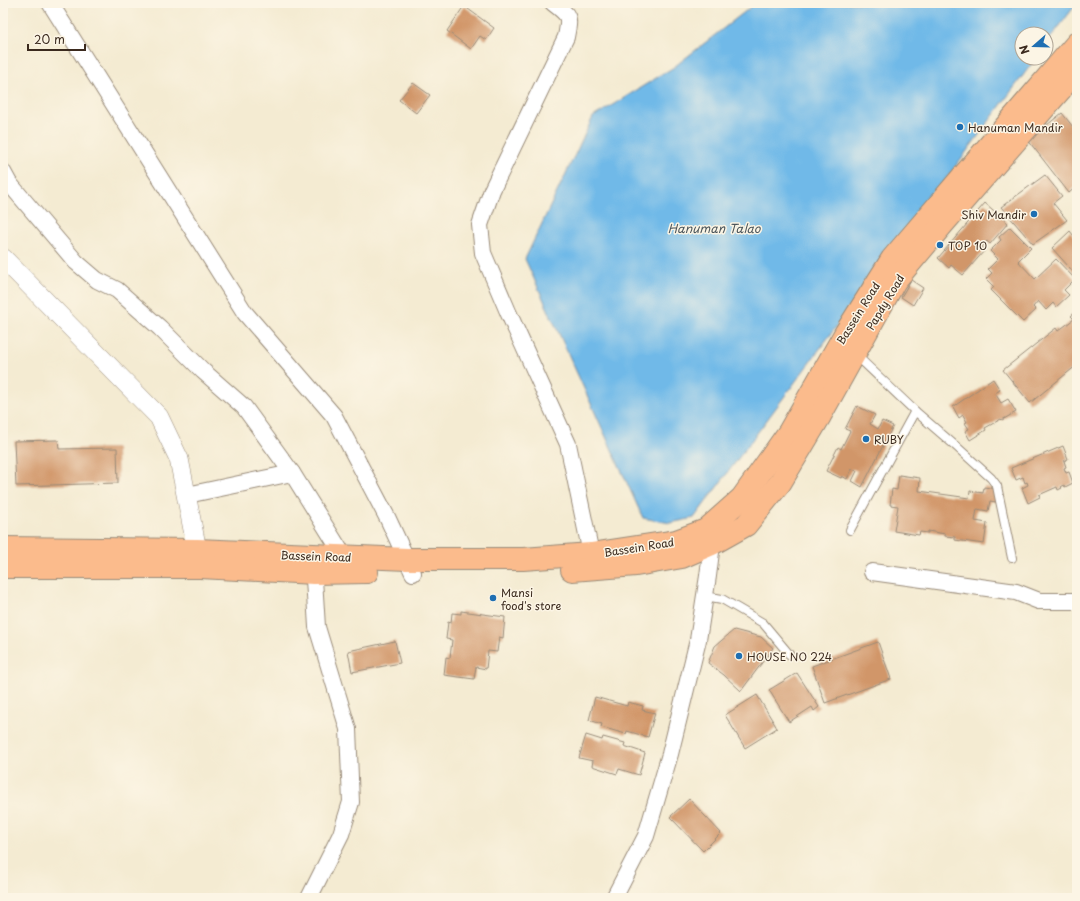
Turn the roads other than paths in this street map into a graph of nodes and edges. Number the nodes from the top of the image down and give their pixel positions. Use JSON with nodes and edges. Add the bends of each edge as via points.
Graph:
{"nodes":[{"id":1,"x":50,"y":3,"type":"edge"},
{"id":2,"x":553,"y":3,"type":"edge"},
{"id":3,"x":1077,"y":43,"type":"edge"},
{"id":4,"x":1077,"y":69,"type":"edge"},
{"id":5,"x":3,"y":172,"type":"edge"},
{"id":6,"x":3,"y":258,"type":"edge"},
{"id":7,"x":854,"y":353,"type":"junction"},
{"id":8,"x":915,"y":411,"type":"junction"},
{"id":9,"x":292,"y":473,"type":"junction"},
{"id":10,"x":187,"y":495,"type":"junction"},
{"id":11,"x":850,"y":530,"type":"dead end"},
{"id":12,"x":709,"y":537,"type":"junction"},
{"id":13,"x":3,"y":548,"type":"edge"},
{"id":14,"x":199,"y":558,"type":"junction"},
{"id":15,"x":1012,"y":558,"type":"dead end"},
{"id":16,"x":593,"y":562,"type":"junction"},
{"id":17,"x":313,"y":564,"type":"junction"},
{"id":18,"x":348,"y":564,"type":"junction"},
{"id":19,"x":410,"y":566,"type":"junction"},
{"id":20,"x":3,"y":567,"type":"edge"},
{"id":21,"x":872,"y":572,"type":"dead end"},
{"id":22,"x":705,"y":596,"type":"junction"},
{"id":23,"x":1077,"y":601,"type":"edge"},
{"id":24,"x":789,"y":654,"type":"dead end"},
{"id":25,"x":309,"y":898,"type":"edge"},
{"id":26,"x":614,"y":898,"type":"edge"}],
"edges":[{"from":1,"to":19,"type":"street","via":[[245,313],[334,416]]},
{"from":2,"to":16,"type":"street","via":[[569,17],[566,37],[492,190],[480,225],[483,253],[568,444]]},
{"from":3,"to":12,"type":"main road","name":"Bassein Road","via":[[892,259],[846,332],[789,432],[742,498]]},
{"from":4,"to":7,"type":"main road","name":"Papdy Road","via":[[895,281]]},
{"from":5,"to":9,"type":"street","via":[[8,183],[76,262],[97,280],[117,290],[244,407]]},
{"from":6,"to":10,"type":"street","via":[[159,417],[179,459]]},
{"from":7,"to":8,"type":"lane"},
{"from":7,"to":12,"type":"main road","name":"Papdy Road","via":[[780,483],[746,525]]},
{"from":8,"to":11,"type":"lane"},
{"from":8,"to":15,"type":"lane","via":[[997,486]]},
{"from":9,"to":10,"type":"street"},
{"from":9,"to":18,"type":"street"},
{"from":10,"to":14,"type":"street"},
{"from":12,"to":16,"type":"main road","name":"Bassein Road","via":[[682,558],[636,565]]},
{"from":12,"to":22,"type":"street"},
{"from":13,"to":14,"type":"main road","name":"Bassein Road"},
{"from":14,"to":17,"type":"main road","name":"Bassein Road"},
{"from":14,"to":20,"type":"main road","name":"Bassein Road"},
{"from":16,"to":19,"type":"main road","name":"Bassein Road","via":[[523,559]]},
{"from":17,"to":18,"type":"main road","name":"Bassein Road"},
{"from":17,"to":25,"type":"street","via":[[317,627],[348,730],[351,802],[341,834]]},
{"from":18,"to":19,"type":"main road","name":"Bassein Road"},
{"from":21,"to":23,"type":"street","via":[[1016,592],[1039,601]]},
{"from":22,"to":24,"type":"lane","via":[[722,599],[762,623]]},
{"from":22,"to":26,"type":"street","via":[[698,640],[670,754],[646,836]]}]}
